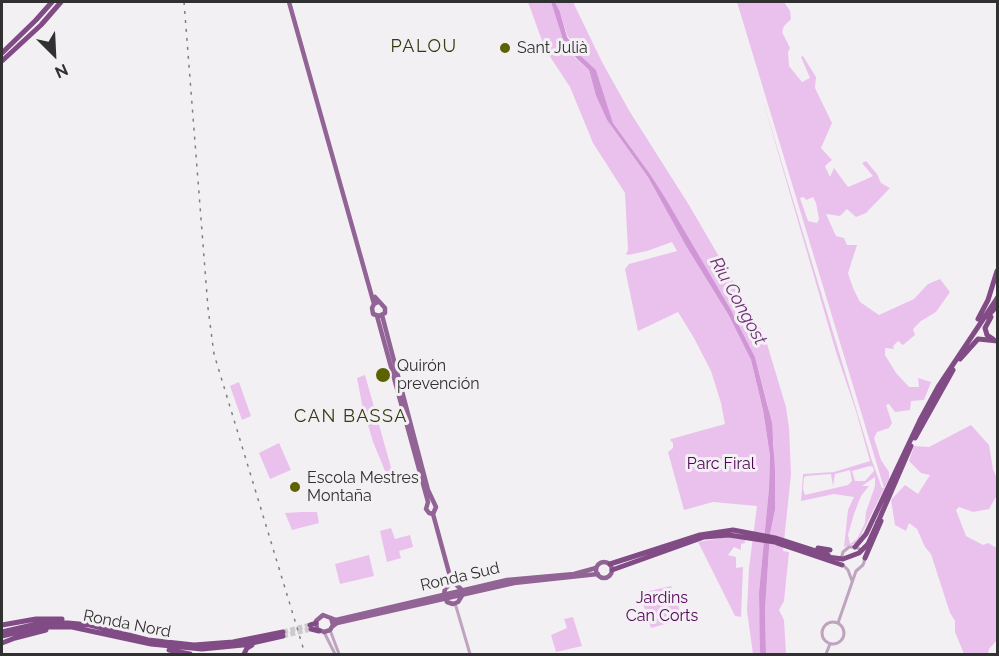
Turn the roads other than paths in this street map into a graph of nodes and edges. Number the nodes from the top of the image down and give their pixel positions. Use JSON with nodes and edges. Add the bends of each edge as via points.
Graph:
{"nodes":[{"id":1,"x":52,"y":2,"type":"edge"},
{"id":2,"x":61,"y":2,"type":"edge"},
{"id":3,"x":289,"y":2,"type":"edge"},
{"id":4,"x":2,"y":53,"type":"edge"},
{"id":5,"x":2,"y":61,"type":"edge"},
{"id":6,"x":997,"y":271,"type":"edge"},
{"id":7,"x":998,"y":297,"type":"edge"},
{"id":8,"x":376,"y":303,"type":"junction"},
{"id":9,"x":996,"y":307,"type":"edge"},
{"id":10,"x":380,"y":315,"type":"junction"},
{"id":11,"x":973,"y":332,"type":"junction"},
{"id":12,"x":997,"y":341,"type":"edge"},
{"id":13,"x":960,"y":359,"type":"junction"},
{"id":14,"x":898,"y":465,"type":"junction"},
{"id":15,"x":892,"y":488,"type":"junction"},
{"id":16,"x":430,"y":502,"type":"junction"},
{"id":17,"x":432,"y":514,"type":"junction"},
{"id":18,"x":877,"y":521,"type":"junction"},
{"id":19,"x":716,"y":528,"type":"dead end"},
{"id":20,"x":736,"y":532,"type":"junction"},
{"id":21,"x":799,"y":547,"type":"junction"},
{"id":22,"x":855,"y":547,"type":"junction"},
{"id":23,"x":865,"y":558,"type":"junction"},
{"id":24,"x":843,"y":565,"type":"junction"},
{"id":25,"x":611,"y":567,"type":"junction"},
{"id":26,"x":596,"y":568,"type":"junction"},
{"id":27,"x":848,"y":570,"type":"junction"},
{"id":28,"x":856,"y":571,"type":"junction"},
{"id":29,"x":598,"y":574,"type":"junction"},
{"id":30,"x":852,"y":581,"type":"junction"},
{"id":31,"x":449,"y":585,"type":"junction"},
{"id":32,"x":457,"y":585,"type":"junction"},
{"id":33,"x":463,"y":592,"type":"junction"},
{"id":34,"x":444,"y":596,"type":"junction"},
{"id":35,"x":455,"y":603,"type":"junction"},
{"id":36,"x":331,"y":618,"type":"junction"},
{"id":37,"x":838,"y":623,"type":"junction"},
{"id":38,"x":2,"y":625,"type":"edge"},
{"id":39,"x":90,"y":625,"type":"junction"},
{"id":40,"x":312,"y":626,"type":"joint"},
{"id":41,"x":82,"y":628,"type":"junction"},
{"id":42,"x":327,"y":630,"type":"junction"},
{"id":43,"x":2,"y":634,"type":"edge"},
{"id":44,"x":258,"y":642,"type":"junction"},
{"id":45,"x":2,"y":644,"type":"edge"},
{"id":46,"x":151,"y":644,"type":"junction"},
{"id":47,"x":830,"y":644,"type":"junction"},
{"id":48,"x":190,"y":654,"type":"edge"},
{"id":49,"x":244,"y":654,"type":"edge"},
{"id":50,"x":337,"y":654,"type":"edge"},
{"id":51,"x":470,"y":654,"type":"edge"},
{"id":52,"x":826,"y":654,"type":"edge"}],
"edges":[{"from":1,"to":4,"type":"highway"},
{"from":2,"to":5,"type":"highway"},
{"from":3,"to":8,"type":"main road"},
{"from":6,"to":11,"type":"highway"},
{"from":7,"to":11,"type":"highway"},
{"from":8,"to":10,"type":"main road","via":[[372,310]]},
{"from":8,"to":10,"type":"main road","via":[[385,308]]},
{"from":9,"to":12,"type":"highway","via":[[985,328]]},
{"from":9,"to":13,"type":"highway"},
{"from":10,"to":16,"type":"main road"},
{"from":11,"to":14,"type":"highway"},
{"from":12,"to":13,"type":"highway","via":[[978,339]]},
{"from":13,"to":15,"type":"highway"},
{"from":14,"to":18,"type":"highway"},
{"from":14,"to":22,"type":"highway","via":[[866,534]]},
{"from":15,"to":18,"type":"highway"},
{"from":15,"to":23,"type":"highway"},
{"from":16,"to":17,"type":"main road","via":[[426,507]]},
{"from":16,"to":17,"type":"main road","via":[[436,508]]},
{"from":17,"to":31,"type":"main road"},
{"from":17,"to":32,"type":"main road","via":[[451,580]]},
{"from":18,"to":21,"type":"highway","bridge":true,"via":[[868,544],[859,553],[843,559]]},
{"from":19,"to":20,"type":"highway"},
{"from":20,"to":21,"type":"highway"},
{"from":20,"to":25,"type":"highway","via":[[704,537]]},
{"from":20,"to":25,"type":"highway","via":[[700,535]]},
{"from":21,"to":24,"type":"highway"},
{"from":22,"to":23,"type":"street"},
{"from":22,"to":24,"type":"street","via":[[843,552]]},
{"from":23,"to":28,"type":"street"},
{"from":24,"to":27,"type":"street"},
{"from":25,"to":26,"type":"main road","name":"Ronda Sud","via":[[602,562]]},
{"from":25,"to":29,"type":"main road","name":"Ronda Sud","via":[[606,577]]},
{"from":26,"to":29,"type":"main road"},
{"from":26,"to":33,"type":"main road","name":"Ronda Sud","via":[[574,574],[507,580]]},
{"from":27,"to":28,"type":"street"},
{"from":27,"to":30,"type":"street"},
{"from":28,"to":30,"type":"street"},
{"from":29,"to":33,"type":"main road","name":"Ronda Sud"},
{"from":30,"to":37,"type":"street"},
{"from":31,"to":32,"type":"main road"},
{"from":31,"to":34,"type":"main road"},
{"from":32,"to":33,"type":"main road"},
{"from":33,"to":34,"type":"main road","name":"Ronda Sud"},
{"from":33,"to":35,"type":"main road"},
{"from":34,"to":35,"type":"main road"},
{"from":34,"to":36,"type":"main road","name":"Ronda Sud"},
{"from":34,"to":42,"type":"main road","name":"Ronda Sud","via":[[337,623]]},
{"from":35,"to":51,"type":"street"},
{"from":36,"to":40,"type":"main road","name":"Ronda Sud","via":[[323,615]]},
{"from":36,"to":42,"type":"main road"},
{"from":37,"to":47,"type":"street","via":[[844,629],[844,637],[839,643]]},
{"from":37,"to":47,"type":"street","via":[[831,622],[823,629],[822,636]]},
{"from":38,"to":39,"type":"highway","via":[[51,618]]},
{"from":39,"to":43,"type":"highway","name":"Ronda Nord","via":[[41,623]]},
{"from":39,"to":44,"type":"highway","name":"Ronda Nord","via":[[148,640],[194,645],[283,634]]},
{"from":40,"to":42,"type":"highway"},
{"from":41,"to":43,"type":"highway","name":"Ronda Nord","via":[[39,627]]},
{"from":41,"to":45,"type":"highway","via":[[45,630]]},
{"from":41,"to":46,"type":"highway","name":"Ronda Nord"},
{"from":42,"to":50,"type":"street"},
{"from":44,"to":46,"type":"highway","name":"Ronda Nord","via":[[202,649]]},
{"from":44,"to":49,"type":"highway"},
{"from":46,"to":48,"type":"highway"},
{"from":47,"to":52,"type":"street"}]}
